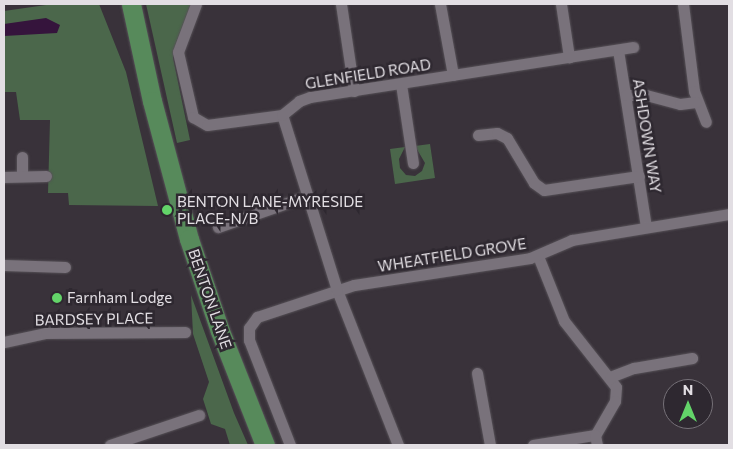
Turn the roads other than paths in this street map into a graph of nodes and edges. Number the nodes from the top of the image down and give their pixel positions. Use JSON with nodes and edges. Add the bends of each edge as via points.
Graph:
{"nodes":[{"id":1,"x":131,"y":4,"type":"edge"},
{"id":2,"x":196,"y":4,"type":"edge"},
{"id":3,"x":341,"y":4,"type":"edge"},
{"id":4,"x":440,"y":4,"type":"edge"},
{"id":5,"x":561,"y":4,"type":"edge"},
{"id":6,"x":682,"y":4,"type":"edge"},
{"id":7,"x":633,"y":48,"type":"dead end"},
{"id":8,"x":618,"y":50,"type":"junction"},
{"id":9,"x":569,"y":57,"type":"junction"},
{"id":10,"x":452,"y":75,"type":"junction"},
{"id":11,"x":401,"y":84,"type":"junction"},
{"id":12,"x":354,"y":91,"type":"junction"},
{"id":13,"x":626,"y":95,"type":"junction"},
{"id":14,"x":696,"y":102,"type":"junction"},
{"id":15,"x":282,"y":115,"type":"junction"},
{"id":16,"x":706,"y":122,"type":"dead end"},
{"id":17,"x":478,"y":135,"type":"dead end"},
{"id":18,"x":22,"y":157,"type":"dead end"},
{"id":19,"x":412,"y":163,"type":"dead end"},
{"id":20,"x":22,"y":176,"type":"junction"},
{"id":21,"x":46,"y":176,"type":"dead end"},
{"id":22,"x":639,"y":176,"type":"junction"},
{"id":23,"x":4,"y":177,"type":"edge"},
{"id":24,"x":307,"y":196,"type":"junction"},
{"id":25,"x":729,"y":214,"type":"edge"},
{"id":26,"x":218,"y":227,"type":"dead end"},
{"id":27,"x":646,"y":227,"type":"junction"},
{"id":28,"x":538,"y":256,"type":"junction"},
{"id":29,"x":4,"y":265,"type":"edge"},
{"id":30,"x":65,"y":267,"type":"dead end"},
{"id":31,"x":337,"y":290,"type":"junction"},
{"id":32,"x":185,"y":332,"type":"dead end"},
{"id":33,"x":248,"y":332,"type":"joint"},
{"id":34,"x":4,"y":342,"type":"edge"},
{"id":35,"x":692,"y":358,"type":"dead end"},
{"id":36,"x":477,"y":373,"type":"dead end"},
{"id":37,"x":610,"y":377,"type":"junction"},
{"id":38,"x":199,"y":415,"type":"dead end"},
{"id":39,"x":596,"y":440,"type":"edge"},
{"id":40,"x":116,"y":444,"type":"edge"},
{"id":41,"x":265,"y":445,"type":"edge"},
{"id":42,"x":290,"y":445,"type":"edge"},
{"id":43,"x":398,"y":445,"type":"edge"},
{"id":44,"x":490,"y":445,"type":"edge"},
{"id":45,"x":534,"y":445,"type":"edge"}],
"edges":[{"from":1,"to":41,"type":"main road","name":"BENTON LANE","via":[[152,101],[192,247]]},
{"from":2,"to":15,"type":"street","via":[[178,52],[193,117],[207,125]]},
{"from":3,"to":12,"type":"street"},
{"from":4,"to":10,"type":"street"},
{"from":5,"to":9,"type":"street"},
{"from":6,"to":14,"type":"street"},
{"from":7,"to":8,"type":"street","name":"GLENFIELD ROAD"},
{"from":8,"to":9,"type":"street","name":"GLENFIELD ROAD"},
{"from":8,"to":13,"type":"street","name":"ASHDOWN WAY"},
{"from":9,"to":10,"type":"street","name":"GLENFIELD ROAD"},
{"from":10,"to":11,"type":"street","name":"GLENFIELD ROAD"},
{"from":11,"to":12,"type":"street","name":"GLENFIELD ROAD"},
{"from":11,"to":19,"type":"street"},
{"from":12,"to":15,"type":"street","name":"GLENFIELD ROAD","via":[[302,99]]},
{"from":13,"to":14,"type":"street","via":[[646,94],[680,104]]},
{"from":13,"to":22,"type":"street","name":"ASHDOWN WAY"},
{"from":14,"to":16,"type":"street"},
{"from":15,"to":24,"type":"street"},
{"from":17,"to":22,"type":"street","via":[[497,134],[507,138],[534,182],[544,190]]},
{"from":18,"to":20,"type":"street"},
{"from":20,"to":21,"type":"street"},
{"from":20,"to":23,"type":"street"},
{"from":22,"to":27,"type":"street","name":"ASHDOWN WAY"},
{"from":24,"to":26,"type":"street"},
{"from":24,"to":31,"type":"street"},
{"from":25,"to":27,"type":"street","name":"WHEATFIELD GROVE"},
{"from":27,"to":28,"type":"street","name":"WHEATFIELD GROVE","via":[[572,240]]},
{"from":28,"to":31,"type":"street","name":"WHEATFIELD GROVE"},
{"from":28,"to":37,"type":"street","via":[[564,321],[586,353]]},
{"from":29,"to":30,"type":"street"},
{"from":31,"to":33,"type":"street","name":"WHEATFIELD GROVE","via":[[257,317]]},
{"from":31,"to":43,"type":"street"},
{"from":32,"to":34,"type":"street","name":"BARDSEY PLACE","via":[[46,333]]},
{"from":33,"to":42,"type":"street","name":"BENTON LANE"},
{"from":35,"to":37,"type":"street","via":[[634,368]]},
{"from":36,"to":44,"type":"street"},
{"from":37,"to":39,"type":"street","via":[[616,387],[616,396]]},
{"from":38,"to":40,"type":"street"},
{"from":39,"to":45,"type":"street"}]}
